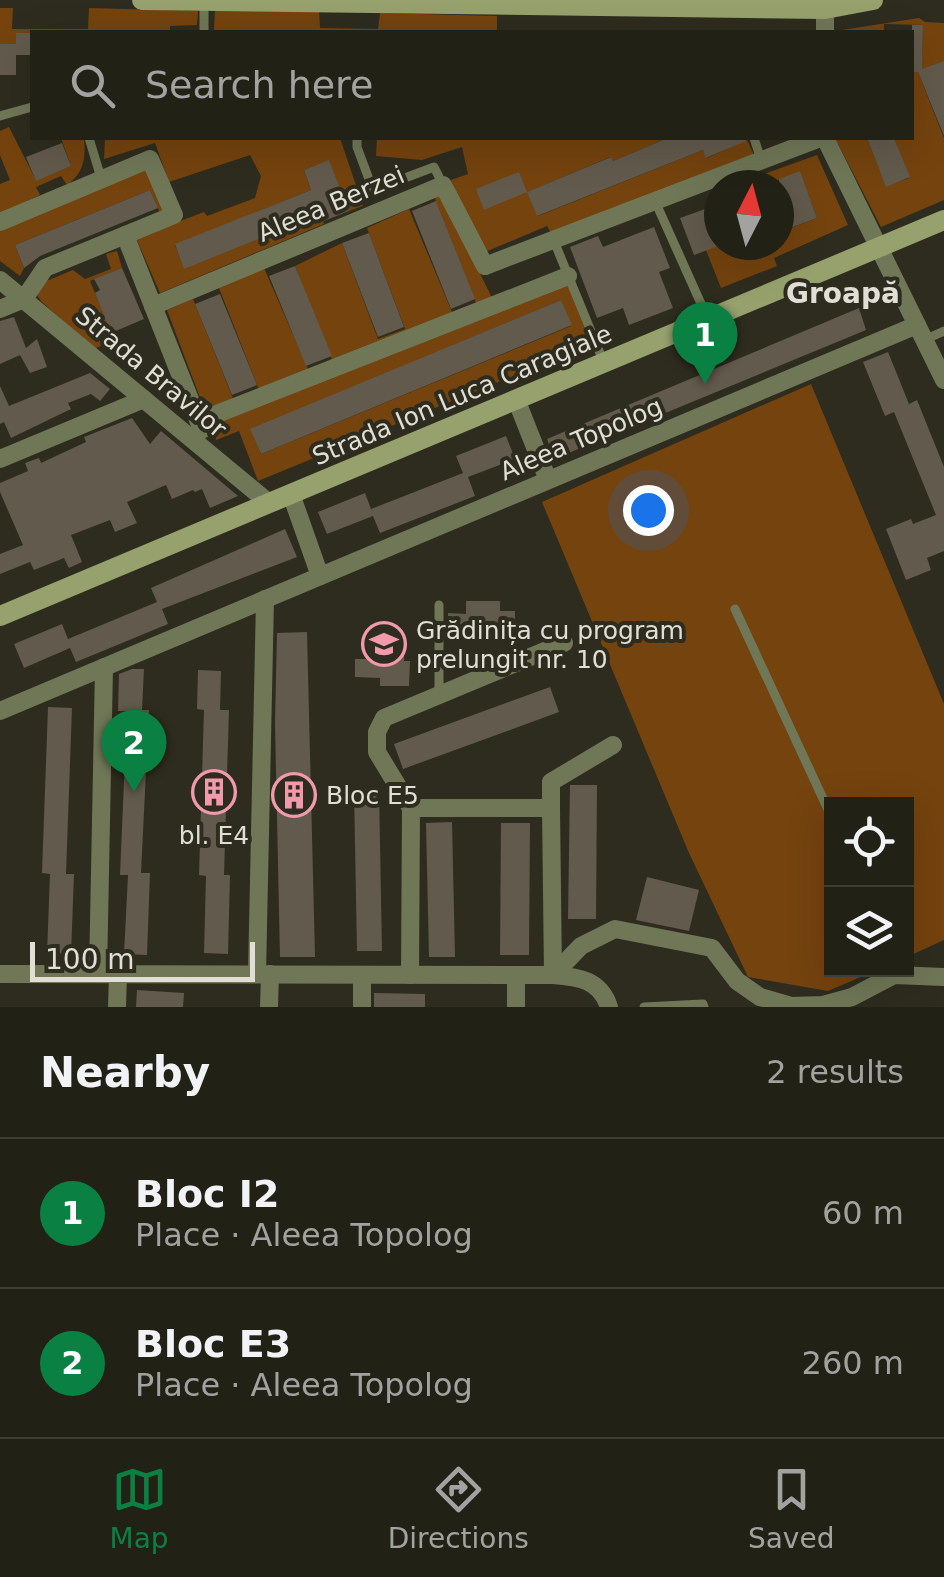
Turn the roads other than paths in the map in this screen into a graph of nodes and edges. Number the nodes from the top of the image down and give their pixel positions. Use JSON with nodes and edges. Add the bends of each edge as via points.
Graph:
{"nodes":[{"id":1,"x":142,"y":0,"type":"edge"},
{"id":2,"x":872,"y":0,"type":"edge"},
{"id":3,"x":204,"y":1,"type":"edge"},
{"id":4,"x":369,"y":2,"type":"edge"},
{"id":5,"x":825,"y":5,"type":"edge"},
{"id":6,"x":204,"y":30,"type":"edge"},
{"id":7,"x":824,"y":30,"type":"edge"},
{"id":8,"x":30,"y":108,"type":"edge"},
{"id":9,"x":0,"y":116,"type":"edge"},
{"id":10,"x":90,"y":140,"type":"edge"},
{"id":11,"x":357,"y":140,"type":"edge"},
{"id":12,"x":755,"y":140,"type":"edge"},
{"id":13,"x":816,"y":140,"type":"edge"},
{"id":14,"x":823,"y":140,"type":"edge"},
{"id":15,"x":761,"y":160,"type":"junction"},
{"id":16,"x":102,"y":179,"type":"junction"},
{"id":17,"x":442,"y":185,"type":"junction"},
{"id":18,"x":655,"y":201,"type":"junction"},
{"id":19,"x":944,"y":220,"type":"edge"},
{"id":20,"x":0,"y":222,"type":"edge"},
{"id":21,"x":125,"y":236,"type":"junction"},
{"id":22,"x":554,"y":241,"type":"junction"},
{"id":23,"x":879,"y":248,"type":"junction"},
{"id":24,"x":568,"y":276,"type":"junction"},
{"id":25,"x":0,"y":280,"type":"edge"},
{"id":26,"x":24,"y":300,"type":"junction"},
{"id":27,"x":153,"y":306,"type":"junction"},
{"id":28,"x":0,"y":309,"type":"edge"},
{"id":29,"x":708,"y":319,"type":"junction"},
{"id":30,"x":944,"y":331,"type":"edge"},
{"id":31,"x":921,"y":332,"type":"junction"},
{"id":32,"x":604,"y":363,"type":"junction"},
{"id":33,"x":944,"y":380,"type":"edge"},
{"id":34,"x":144,"y":399,"type":"junction"},
{"id":35,"x":516,"y":399,"type":"junction"},
{"id":36,"x":199,"y":422,"type":"junction"},
{"id":37,"x":213,"y":456,"type":"junction"},
{"id":38,"x":0,"y":459,"type":"edge"},
{"id":39,"x":548,"y":480,"type":"junction"},
{"id":40,"x":291,"y":494,"type":"junction"},
{"id":41,"x":269,"y":503,"type":"junction"},
{"id":42,"x":320,"y":576,"type":"junction"},
{"id":43,"x":264,"y":600,"type":"junction"},
{"id":44,"x":438,"y":605,"type":"dead end"},
{"id":45,"x":735,"y":609,"type":"dead end"},
{"id":46,"x":0,"y":616,"type":"edge"},
{"id":47,"x":564,"y":643,"type":"dead end"},
{"id":48,"x":104,"y":667,"type":"junction"},
{"id":49,"x":438,"y":695,"type":"junction"},
{"id":50,"x":0,"y":711,"type":"edge"},
{"id":51,"x":612,"y":746,"type":"dead end"},
{"id":52,"x":824,"y":801,"type":"edge"},
{"id":53,"x":410,"y":808,"type":"junction"},
{"id":54,"x":551,"y":808,"type":"junction"},
{"id":55,"x":0,"y":974,"type":"edge"},
{"id":56,"x":98,"y":974,"type":"junction"},
{"id":57,"x":118,"y":974,"type":"junction"},
{"id":58,"x":264,"y":974,"type":"junction"},
{"id":59,"x":362,"y":974,"type":"junction"},
{"id":60,"x":410,"y":974,"type":"junction"},
{"id":61,"x":914,"y":974,"type":"edge"},
{"id":62,"x":516,"y":975,"type":"junction"},
{"id":63,"x":553,"y":975,"type":"junction"},
{"id":64,"x":891,"y":977,"type":"edge"},
{"id":65,"x":944,"y":977,"type":"edge"},
{"id":66,"x":852,"y":1002,"type":"edge"},
{"id":67,"x":117,"y":1007,"type":"edge"},
{"id":68,"x":270,"y":1007,"type":"edge"},
{"id":69,"x":362,"y":1007,"type":"edge"},
{"id":70,"x":516,"y":1007,"type":"edge"},
{"id":71,"x":609,"y":1007,"type":"edge"},
{"id":72,"x":644,"y":1007,"type":"edge"},
{"id":73,"x":704,"y":1007,"type":"edge"}],
"edges":[{"from":1,"to":3,"type":"street"},
{"from":2,"to":5,"type":"street"},
{"from":3,"to":4,"type":"street"},
{"from":3,"to":6,"type":"lane"},
{"from":4,"to":5,"type":"street"},
{"from":5,"to":7,"type":"street"},
{"from":8,"to":9,"type":"lane"},
{"from":10,"to":16,"type":"lane"},
{"from":11,"to":17,"type":"lane","via":[[372,190],[434,167]]},
{"from":12,"to":15,"type":"lane"},
{"from":13,"to":15,"type":"street","name":"Aleea Berzei"},
{"from":14,"to":23,"type":"street"},
{"from":15,"to":18,"type":"street","name":"Aleea Berzei"},
{"from":16,"to":20,"type":"street"},
{"from":16,"to":21,"type":"street","via":[[150,159],[168,200],[174,215]]},
{"from":17,"to":22,"type":"street","name":"Aleea Berzei","via":[[485,266]]},
{"from":17,"to":27,"type":"street","name":"Aleea Berzei"},
{"from":18,"to":22,"type":"street","name":"Aleea Berzei"},
{"from":18,"to":29,"type":"lane"},
{"from":19,"to":23,"type":"street","name":"Strada Ion Luca Caragiale"},
{"from":21,"to":26,"type":"street","via":[[46,268]]},
{"from":21,"to":27,"type":"street"},
{"from":22,"to":24,"type":"lane"},
{"from":23,"to":29,"type":"street","name":"Strada Ion Luca Caragiale"},
{"from":23,"to":31,"type":"street"},
{"from":24,"to":32,"type":"lane"},
{"from":24,"to":36,"type":"street"},
{"from":25,"to":26,"type":"street","name":"Strada Bravilor"},
{"from":26,"to":28,"type":"street"},
{"from":26,"to":34,"type":"street","name":"Strada Bravilor"},
{"from":27,"to":36,"type":"street"},
{"from":29,"to":32,"type":"street","name":"Strada Ion Luca Caragiale"},
{"from":30,"to":31,"type":"lane"},
{"from":31,"to":33,"type":"street"},
{"from":31,"to":39,"type":"street","name":"Aleea Topolog"},
{"from":32,"to":35,"type":"street","name":"Strada Ion Luca Caragiale"},
{"from":34,"to":37,"type":"street","name":"Strada Bravilor"},
{"from":34,"to":38,"type":"street"},
{"from":35,"to":39,"type":"street"},
{"from":35,"to":40,"type":"street","name":"Strada Ion Luca Caragiale"},
{"from":36,"to":37,"type":"street"},
{"from":37,"to":41,"type":"street","name":"Strada Bravilor"},
{"from":39,"to":42,"type":"street","name":"Aleea Topolog"},
{"from":40,"to":41,"type":"street","name":"Strada Ion Luca Caragiale"},
{"from":40,"to":42,"type":"street"},
{"from":41,"to":46,"type":"street","name":"Strada Ion Luca Caragiale"},
{"from":42,"to":43,"type":"street","name":"Aleea Topolog"},
{"from":43,"to":48,"type":"street","name":"Aleea Topolog"},
{"from":43,"to":58,"type":"street"},
{"from":44,"to":49,"type":"lane"},
{"from":45,"to":52,"type":"lane"},
{"from":47,"to":49,"type":"street"},
{"from":48,"to":50,"type":"street","name":"Aleea Topolog"},
{"from":48,"to":56,"type":"street"},
{"from":49,"to":53,"type":"street","via":[[384,718],[377,732],[377,752]]},
{"from":51,"to":54,"type":"street","via":[[551,782]]},
{"from":53,"to":54,"type":"street"},
{"from":53,"to":60,"type":"street"},
{"from":54,"to":63,"type":"street"},
{"from":55,"to":56,"type":"street"},
{"from":56,"to":57,"type":"street"},
{"from":57,"to":58,"type":"street"},
{"from":57,"to":67,"type":"street"},
{"from":58,"to":59,"type":"street"},
{"from":58,"to":68,"type":"street"},
{"from":59,"to":60,"type":"street"},
{"from":59,"to":69,"type":"street"},
{"from":60,"to":62,"type":"street"},
{"from":61,"to":65,"type":"street"},
{"from":62,"to":63,"type":"street"},
{"from":62,"to":70,"type":"street"},
{"from":63,"to":66,"type":"street","via":[[582,946],[614,929],[712,948],[760,998],[791,1006]]},
{"from":63,"to":71,"type":"street","via":[[584,978]]},
{"from":64,"to":66,"type":"street"},
{"from":72,"to":73,"type":"lane"}]}
